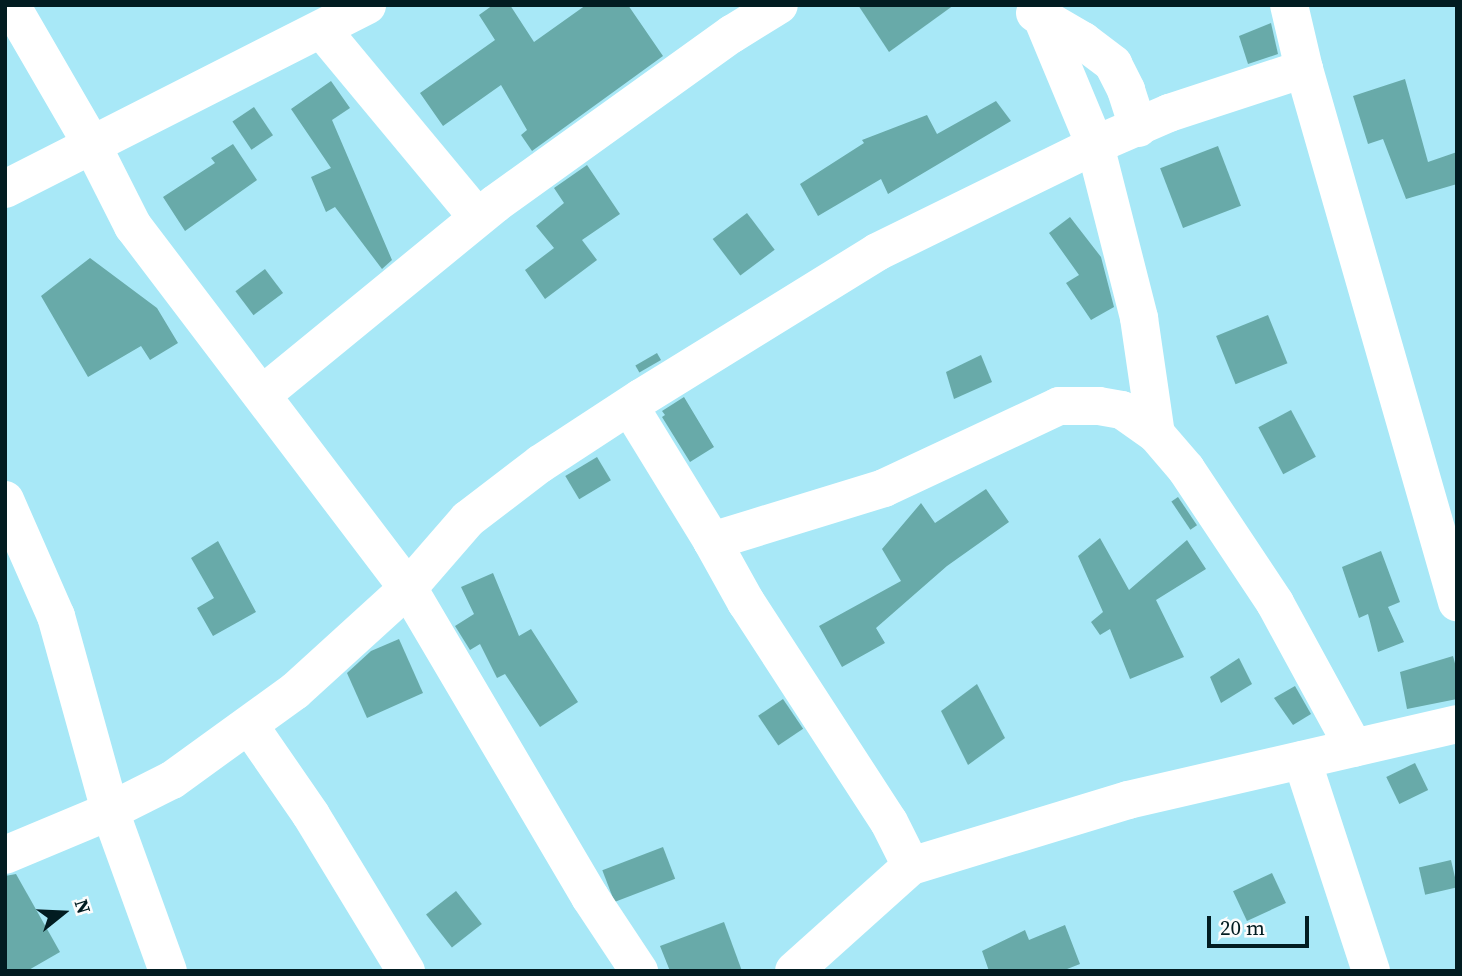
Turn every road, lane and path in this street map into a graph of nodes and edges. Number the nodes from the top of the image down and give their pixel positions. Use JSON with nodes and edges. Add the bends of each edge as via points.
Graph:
{"nodes":[{"id":1,"x":11,"y":5,"type":"edge"},
{"id":2,"x":367,"y":5,"type":"edge"},
{"id":3,"x":779,"y":5,"type":"edge"},
{"id":4,"x":1297,"y":8,"type":"edge"},
{"id":5,"x":1034,"y":12,"type":"edge"},
{"id":6,"x":323,"y":30,"type":"junction"},
{"id":7,"x":1304,"y":69,"type":"junction"},
{"id":8,"x":1138,"y":128,"type":"junction"},
{"id":9,"x":92,"y":145,"type":"junction"},
{"id":10,"x":1095,"y":145,"type":"junction"},
{"id":11,"x":5,"y":189,"type":"edge"},
{"id":12,"x":478,"y":218,"type":"junction"},
{"id":13,"x":263,"y":394,"type":"junction"},
{"id":14,"x":630,"y":407,"type":"junction"},
{"id":15,"x":1156,"y":433,"type":"junction"},
{"id":16,"x":5,"y":500,"type":"edge"},
{"id":17,"x":712,"y":541,"type":"junction"},
{"id":18,"x":408,"y":588,"type":"junction"},
{"id":19,"x":1457,"y":603,"type":"edge"},
{"id":20,"x":1457,"y":724,"type":"edge"},
{"id":21,"x":249,"y":725,"type":"junction"},
{"id":22,"x":1354,"y":748,"type":"junction"},
{"id":23,"x":1302,"y":760,"type":"junction"},
{"id":24,"x":110,"y":811,"type":"junction"},
{"id":25,"x":5,"y":855,"type":"edge"},
{"id":26,"x":911,"y":866,"type":"junction"},
{"id":27,"x":168,"y":971,"type":"edge"},
{"id":28,"x":406,"y":971,"type":"edge"},
{"id":29,"x":639,"y":971,"type":"edge"},
{"id":30,"x":794,"y":971,"type":"edge"},
{"id":31,"x":1371,"y":971,"type":"edge"}],
"edges":[{"from":1,"to":9,"type":"street"},
{"from":2,"to":6,"type":"street"},
{"from":3,"to":12,"type":"street"},
{"from":4,"to":7,"type":"street"},
{"from":5,"to":8,"type":"street","via":[[1113,64]]},
{"from":5,"to":10,"type":"street"},
{"from":6,"to":9,"type":"street"},
{"from":6,"to":12,"type":"street"},
{"from":7,"to":8,"type":"street","via":[[1169,113]]},
{"from":7,"to":19,"type":"street"},
{"from":8,"to":10,"type":"street"},
{"from":9,"to":11,"type":"street"},
{"from":9,"to":13,"type":"street","via":[[133,226]]},
{"from":10,"to":14,"type":"street","via":[[877,252]]},
{"from":10,"to":15,"type":"street","via":[[1139,318]]},
{"from":12,"to":13,"type":"street"},
{"from":13,"to":18,"type":"street"},
{"from":14,"to":17,"type":"street"},
{"from":14,"to":18,"type":"street","via":[[540,464],[468,519]]},
{"from":15,"to":17,"type":"street","via":[[1122,410],[1059,406],[884,488]]},
{"from":15,"to":22,"type":"street","via":[[1186,469],[1275,603]]},
{"from":16,"to":24,"type":"street","via":[[55,616]]},
{"from":17,"to":26,"type":"street"},
{"from":18,"to":21,"type":"street","via":[[295,691]]},
{"from":18,"to":29,"type":"street","via":[[590,897]]},
{"from":20,"to":22,"type":"street"},
{"from":21,"to":24,"type":"street","via":[[172,780]]},
{"from":21,"to":28,"type":"street","via":[[311,815]]},
{"from":22,"to":23,"type":"street"},
{"from":23,"to":26,"type":"street","via":[[1128,800]]},
{"from":23,"to":31,"type":"street"},
{"from":24,"to":25,"type":"street"},
{"from":24,"to":27,"type":"street"},
{"from":26,"to":30,"type":"street"}]}
